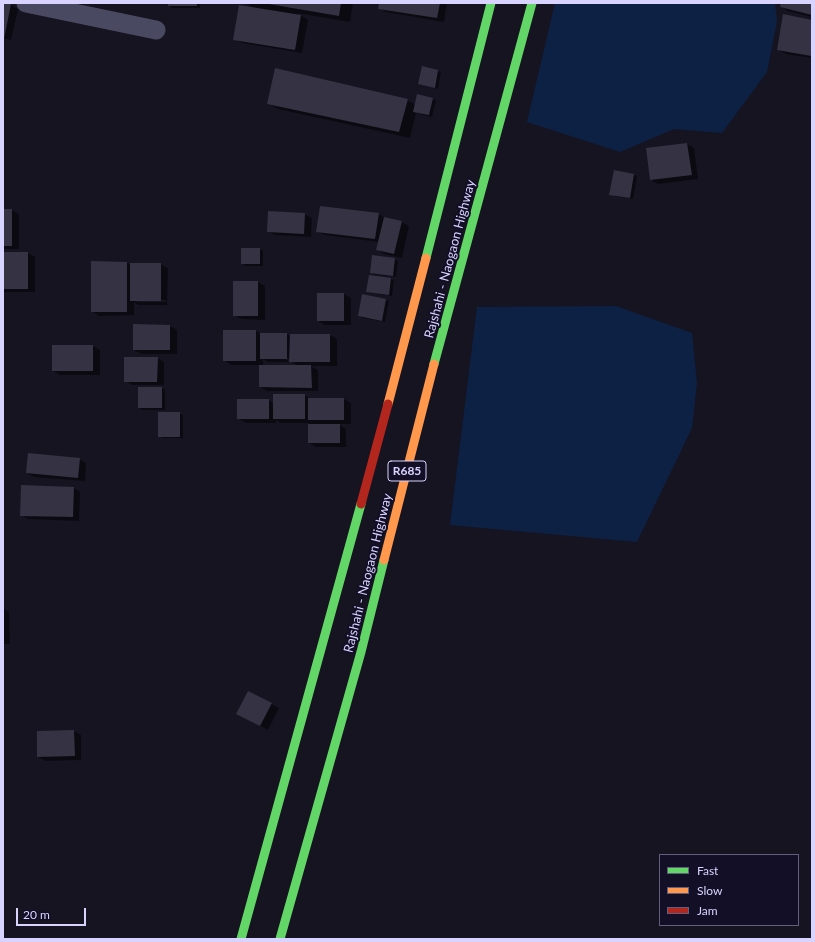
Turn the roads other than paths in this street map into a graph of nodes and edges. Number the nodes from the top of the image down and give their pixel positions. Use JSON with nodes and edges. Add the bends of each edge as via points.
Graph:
{"nodes":[{"id":1,"x":26,"y":3,"type":"edge"},
{"id":2,"x":491,"y":3,"type":"edge"},
{"id":3,"x":532,"y":3,"type":"edge"},
{"id":4,"x":156,"y":30,"type":"dead end"},
{"id":5,"x":241,"y":939,"type":"edge"},
{"id":6,"x":280,"y":939,"type":"edge"}],
"edges":[{"from":1,"to":4,"type":"street"},
{"from":2,"to":5,"type":"main road","name":"Rajshahi - Naogaon Highway","number":"R685","via":[[403,348]]},
{"from":3,"to":6,"type":"main road","name":"Rajshahi - Naogaon Highway","number":"R685","via":[[436,357],[361,652]]}]}
